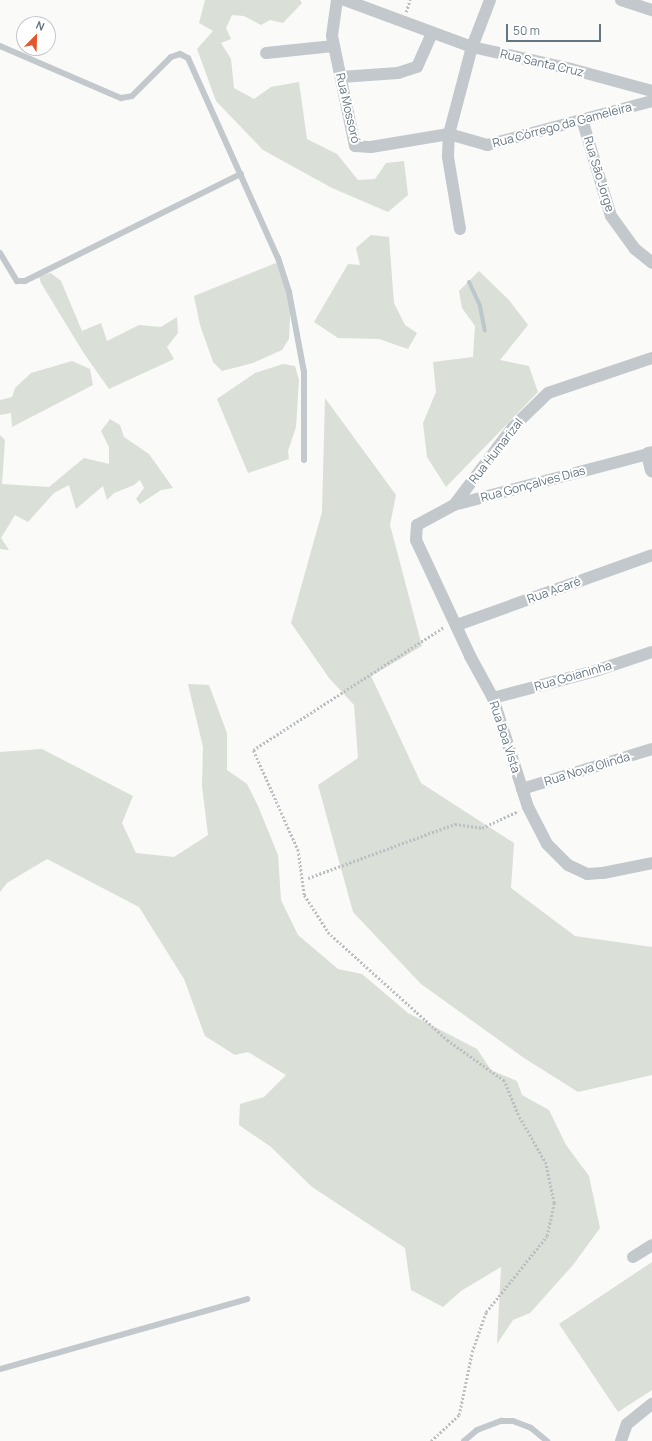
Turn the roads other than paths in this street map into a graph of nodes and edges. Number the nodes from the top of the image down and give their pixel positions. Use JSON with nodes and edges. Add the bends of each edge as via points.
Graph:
{"nodes":[{"id":1,"x":337,"y":0,"type":"edge"},
{"id":2,"x":345,"y":0,"type":"edge"},
{"id":3,"x":490,"y":0,"type":"edge"},
{"id":4,"x":621,"y":0,"type":"edge"},
{"id":5,"x":652,"y":10,"type":"edge"},
{"id":6,"x":432,"y":34,"type":"junction"},
{"id":7,"x":0,"y":46,"type":"edge"},
{"id":8,"x":334,"y":46,"type":"junction"},
{"id":9,"x":472,"y":47,"type":"junction"},
{"id":10,"x":266,"y":53,"type":"dead end"},
{"id":11,"x":341,"y":77,"type":"junction"},
{"id":12,"x":652,"y":91,"type":"edge"},
{"id":13,"x":652,"y":101,"type":"edge"},
{"id":14,"x":582,"y":119,"type":"junction"},
{"id":15,"x":449,"y":134,"type":"junction"},
{"id":16,"x":242,"y":174,"type":"junction"},
{"id":17,"x":460,"y":228,"type":"dead end"},
{"id":18,"x":0,"y":253,"type":"edge"},
{"id":19,"x":652,"y":262,"type":"edge"},
{"id":20,"x":652,"y":358,"type":"edge"},
{"id":21,"x":650,"y":454,"type":"edge"},
{"id":22,"x":304,"y":460,"type":"dead end"},
{"id":23,"x":652,"y":470,"type":"edge"},
{"id":24,"x":454,"y":505,"type":"junction"},
{"id":25,"x":417,"y":525,"type":"joint"},
{"id":26,"x":652,"y":555,"type":"edge"},
{"id":27,"x":456,"y":622,"type":"junction"},
{"id":28,"x":652,"y":652,"type":"edge"},
{"id":29,"x":493,"y":698,"type":"junction"},
{"id":30,"x":652,"y":749,"type":"edge"},
{"id":31,"x":522,"y":789,"type":"junction"},
{"id":32,"x":652,"y":863,"type":"edge"},
{"id":33,"x":652,"y":1245,"type":"edge"},
{"id":34,"x":633,"y":1257,"type":"dead end"},
{"id":35,"x":247,"y":1298,"type":"dead end"},
{"id":36,"x":0,"y":1369,"type":"edge"},
{"id":37,"x":652,"y":1404,"type":"edge"},
{"id":38,"x":622,"y":1440,"type":"edge"},
{"id":39,"x":464,"y":1441,"type":"edge"},
{"id":40,"x":547,"y":1441,"type":"edge"}],
"edges":[{"from":1,"to":8,"type":"street","name":"Rua Mossoró","via":[[332,26]]},
{"from":2,"to":6,"type":"street","name":"Rua Santa Cruz"},
{"from":3,"to":9,"type":"street"},
{"from":4,"to":5,"type":"street"},
{"from":6,"to":9,"type":"street","name":"Rua Santa Cruz"},
{"from":6,"to":11,"type":"street","via":[[417,67],[398,73]]},
{"from":7,"to":16,"type":"lane","via":[[121,98],[132,96],[171,57],[180,54],[188,58]]},
{"from":8,"to":10,"type":"street"},
{"from":8,"to":11,"type":"street","name":"Rua Mossoró"},
{"from":9,"to":12,"type":"street","name":"Rua Santa Cruz","via":[[571,69]]},
{"from":9,"to":15,"type":"street"},
{"from":11,"to":15,"type":"street","name":"Rua Mossoró","via":[[355,146],[358,148]]},
{"from":13,"to":14,"type":"street","name":"Rua Córrego da Gameleira"},
{"from":14,"to":15,"type":"street","name":"Rua Córrego da Gameleira","via":[[487,145]]},
{"from":14,"to":19,"type":"street","name":"Rua São Jorge","via":[[611,216],[622,233]]},
{"from":15,"to":17,"type":"street","via":[[448,157]]},
{"from":16,"to":18,"type":"lane","via":[[25,281],[17,281]]},
{"from":16,"to":22,"type":"lane","via":[[278,258],[296,320],[304,372]]},
{"from":20,"to":24,"type":"street","name":"Rua Humarizal","via":[[548,393],[512,426]]},
{"from":21,"to":23,"type":"street"},
{"from":21,"to":24,"type":"street","name":"Rua Gonçalves Dias"},
{"from":24,"to":25,"type":"street","name":"Rua Gonçalves Dias"},
{"from":25,"to":27,"type":"street","name":"Rua Boa Vista","via":[[418,544]]},
{"from":26,"to":27,"type":"street","name":"Rua Acaré"},
{"from":27,"to":29,"type":"street","name":"Rua Boa Vista"},
{"from":28,"to":29,"type":"street","name":"Rua Goianinha","via":[[595,671]]},
{"from":29,"to":31,"type":"street","name":"Rua Boa Vista"},
{"from":30,"to":31,"type":"street","name":"Rua Nova Olinda"},
{"from":31,"to":32,"type":"street","name":"Rua Boa Vista","via":[[547,844],[577,871],[596,874]]},
{"from":33,"to":34,"type":"street"},
{"from":35,"to":36,"type":"lane"},
{"from":37,"to":38,"type":"street","via":[[627,1424]]},
{"from":39,"to":40,"type":"lane","via":[[477,1430],[501,1421],[513,1421],[531,1428]]}]}
